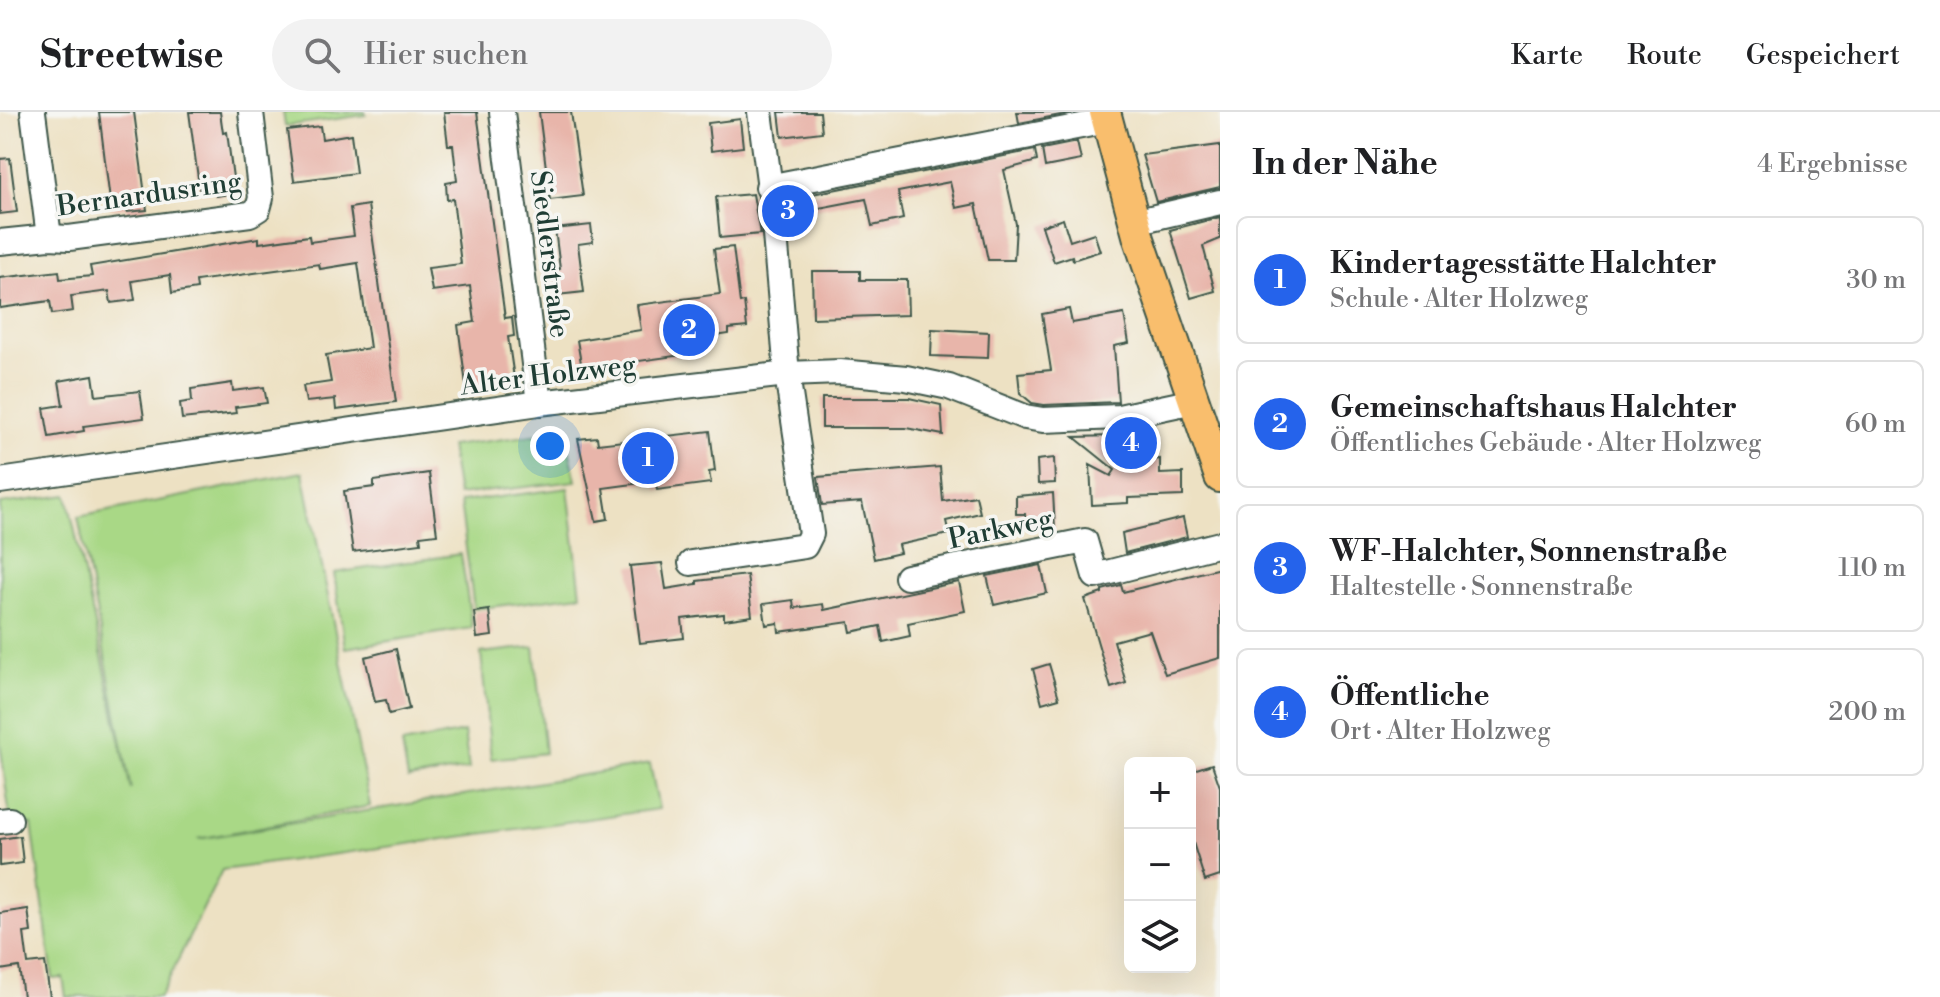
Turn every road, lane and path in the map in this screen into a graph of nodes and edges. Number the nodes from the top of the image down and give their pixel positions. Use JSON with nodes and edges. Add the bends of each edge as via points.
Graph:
{"nodes":[{"id":1,"x":33,"y":112,"type":"edge"},
{"id":2,"x":251,"y":112,"type":"edge"},
{"id":3,"x":502,"y":112,"type":"edge"},
{"id":4,"x":760,"y":112,"type":"edge"},
{"id":5,"x":1106,"y":117,"type":"edge"},
{"id":6,"x":768,"y":187,"type":"junction"},
{"id":7,"x":1220,"y":202,"type":"edge"},
{"id":8,"x":1134,"y":222,"type":"junction"},
{"id":9,"x":49,"y":237,"type":"junction"},
{"id":10,"x":0,"y":242,"type":"edge"},
{"id":11,"x":787,"y":374,"type":"junction"},
{"id":12,"x":1194,"y":401,"type":"junction"},
{"id":13,"x":539,"y":403,"type":"junction"},
{"id":14,"x":1220,"y":477,"type":"edge"},
{"id":15,"x":0,"y":481,"type":"edge"},
{"id":16,"x":1220,"y":544,"type":"edge"},
{"id":17,"x":691,"y":563,"type":"dead end"},
{"id":18,"x":907,"y":577,"type":"dead end"}],
"edges":[{"from":1,"to":9,"type":"street"},
{"from":2,"to":9,"type":"street","name":"Bernardusring","via":[[261,198],[250,214]]},
{"from":3,"to":13,"type":"street","name":"Siedlerstraße"},
{"from":4,"to":6,"type":"street"},
{"from":5,"to":6,"type":"street"},
{"from":5,"to":8,"type":"main road"},
{"from":6,"to":11,"type":"street"},
{"from":7,"to":8,"type":"street"},
{"from":8,"to":12,"type":"main road"},
{"from":9,"to":10,"type":"street","name":"Bernardusring"},
{"from":11,"to":12,"type":"street","name":"Alter Holzweg","via":[[906,378],[1043,420],[1119,417]]},
{"from":11,"to":13,"type":"street","name":"Alter Holzweg"},
{"from":11,"to":17,"type":"street","via":[[811,534],[805,546]]},
{"from":12,"to":14,"type":"main road"},
{"from":13,"to":15,"type":"street","name":"Alter Holzweg"},
{"from":16,"to":18,"type":"street","name":"Parkweg","via":[[1095,576],[1085,541]]}]}
